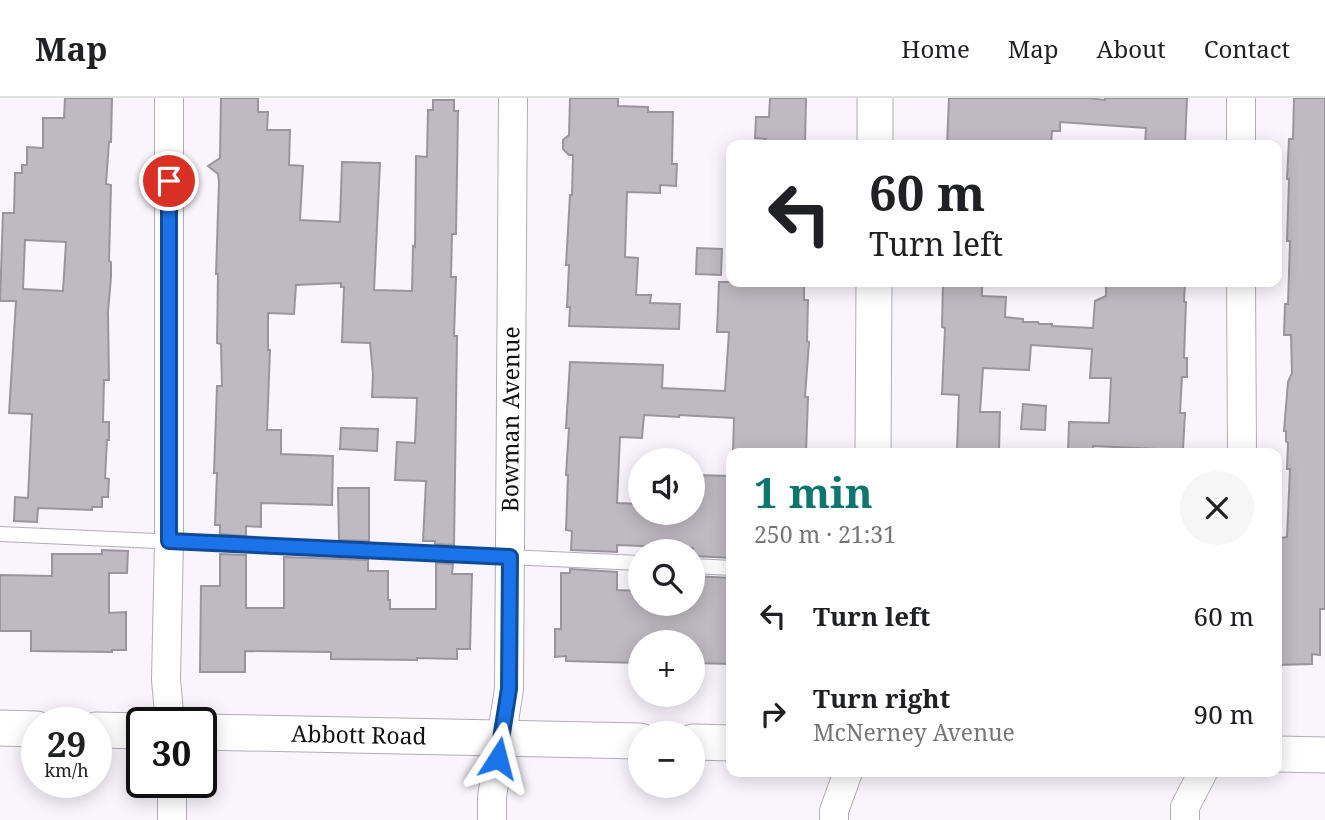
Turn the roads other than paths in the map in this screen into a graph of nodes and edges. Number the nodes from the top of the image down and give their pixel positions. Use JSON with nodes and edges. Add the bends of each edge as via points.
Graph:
{"nodes":[{"id":1,"x":169,"y":98,"type":"edge"},
{"id":2,"x":513,"y":98,"type":"edge"},
{"id":3,"x":875,"y":98,"type":"edge"},
{"id":4,"x":1241,"y":98,"type":"edge"},
{"id":5,"x":875,"y":140,"type":"edge"},
{"id":6,"x":1241,"y":140,"type":"edge"},
{"id":7,"x":874,"y":287,"type":"edge"},
{"id":8,"x":1241,"y":287,"type":"edge"},
{"id":9,"x":873,"y":448,"type":"edge"},
{"id":10,"x":1242,"y":448,"type":"edge"},
{"id":11,"x":0,"y":534,"type":"edge"},
{"id":12,"x":169,"y":541,"type":"junction"},
{"id":13,"x":510,"y":557,"type":"junction"},
{"id":14,"x":628,"y":563,"type":"edge"},
{"id":15,"x":705,"y":567,"type":"edge"},
{"id":16,"x":726,"y":568,"type":"edge"},
{"id":17,"x":169,"y":707,"type":"edge"},
{"id":18,"x":0,"y":728,"type":"edge"},
{"id":19,"x":21,"y":729,"type":"edge"},
{"id":20,"x":217,"y":732,"type":"edge"},
{"id":21,"x":501,"y":738,"type":"junction"},
{"id":22,"x":628,"y":741,"type":"edge"},
{"id":23,"x":705,"y":742,"type":"edge"},
{"id":24,"x":726,"y":743,"type":"edge"},
{"id":25,"x":1282,"y":754,"type":"edge"},
{"id":26,"x":1325,"y":755,"type":"edge"},
{"id":27,"x":846,"y":777,"type":"edge"},
{"id":28,"x":1200,"y":777,"type":"edge"},
{"id":29,"x":172,"y":798,"type":"edge"},
{"id":30,"x":172,"y":820,"type":"edge"},
{"id":31,"x":492,"y":820,"type":"edge"},
{"id":32,"x":834,"y":820,"type":"edge"},
{"id":33,"x":1185,"y":820,"type":"edge"}],
"edges":[{"from":1,"to":12,"type":"street"},
{"from":2,"to":13,"type":"street","name":"Bowman Avenue"},
{"from":3,"to":5,"type":"street"},
{"from":4,"to":6,"type":"street"},
{"from":7,"to":9,"type":"street"},
{"from":8,"to":10,"type":"street"},
{"from":11,"to":12,"type":"lane"},
{"from":12,"to":13,"type":"lane"},
{"from":12,"to":17,"type":"street"},
{"from":13,"to":14,"type":"lane"},
{"from":13,"to":21,"type":"street","name":"Bowman Avenue","via":[[509,689]]},
{"from":15,"to":16,"type":"lane"},
{"from":18,"to":19,"type":"street"},
{"from":20,"to":21,"type":"street","name":"Abbott Road"},
{"from":21,"to":22,"type":"street","name":"Abbott Road"},
{"from":21,"to":31,"type":"street","name":"Bowman Avenue"},
{"from":23,"to":24,"type":"street"},
{"from":25,"to":26,"type":"street"},
{"from":27,"to":32,"type":"street"},
{"from":28,"to":33,"type":"street","via":[[1185,807]]},
{"from":29,"to":30,"type":"street"}]}
